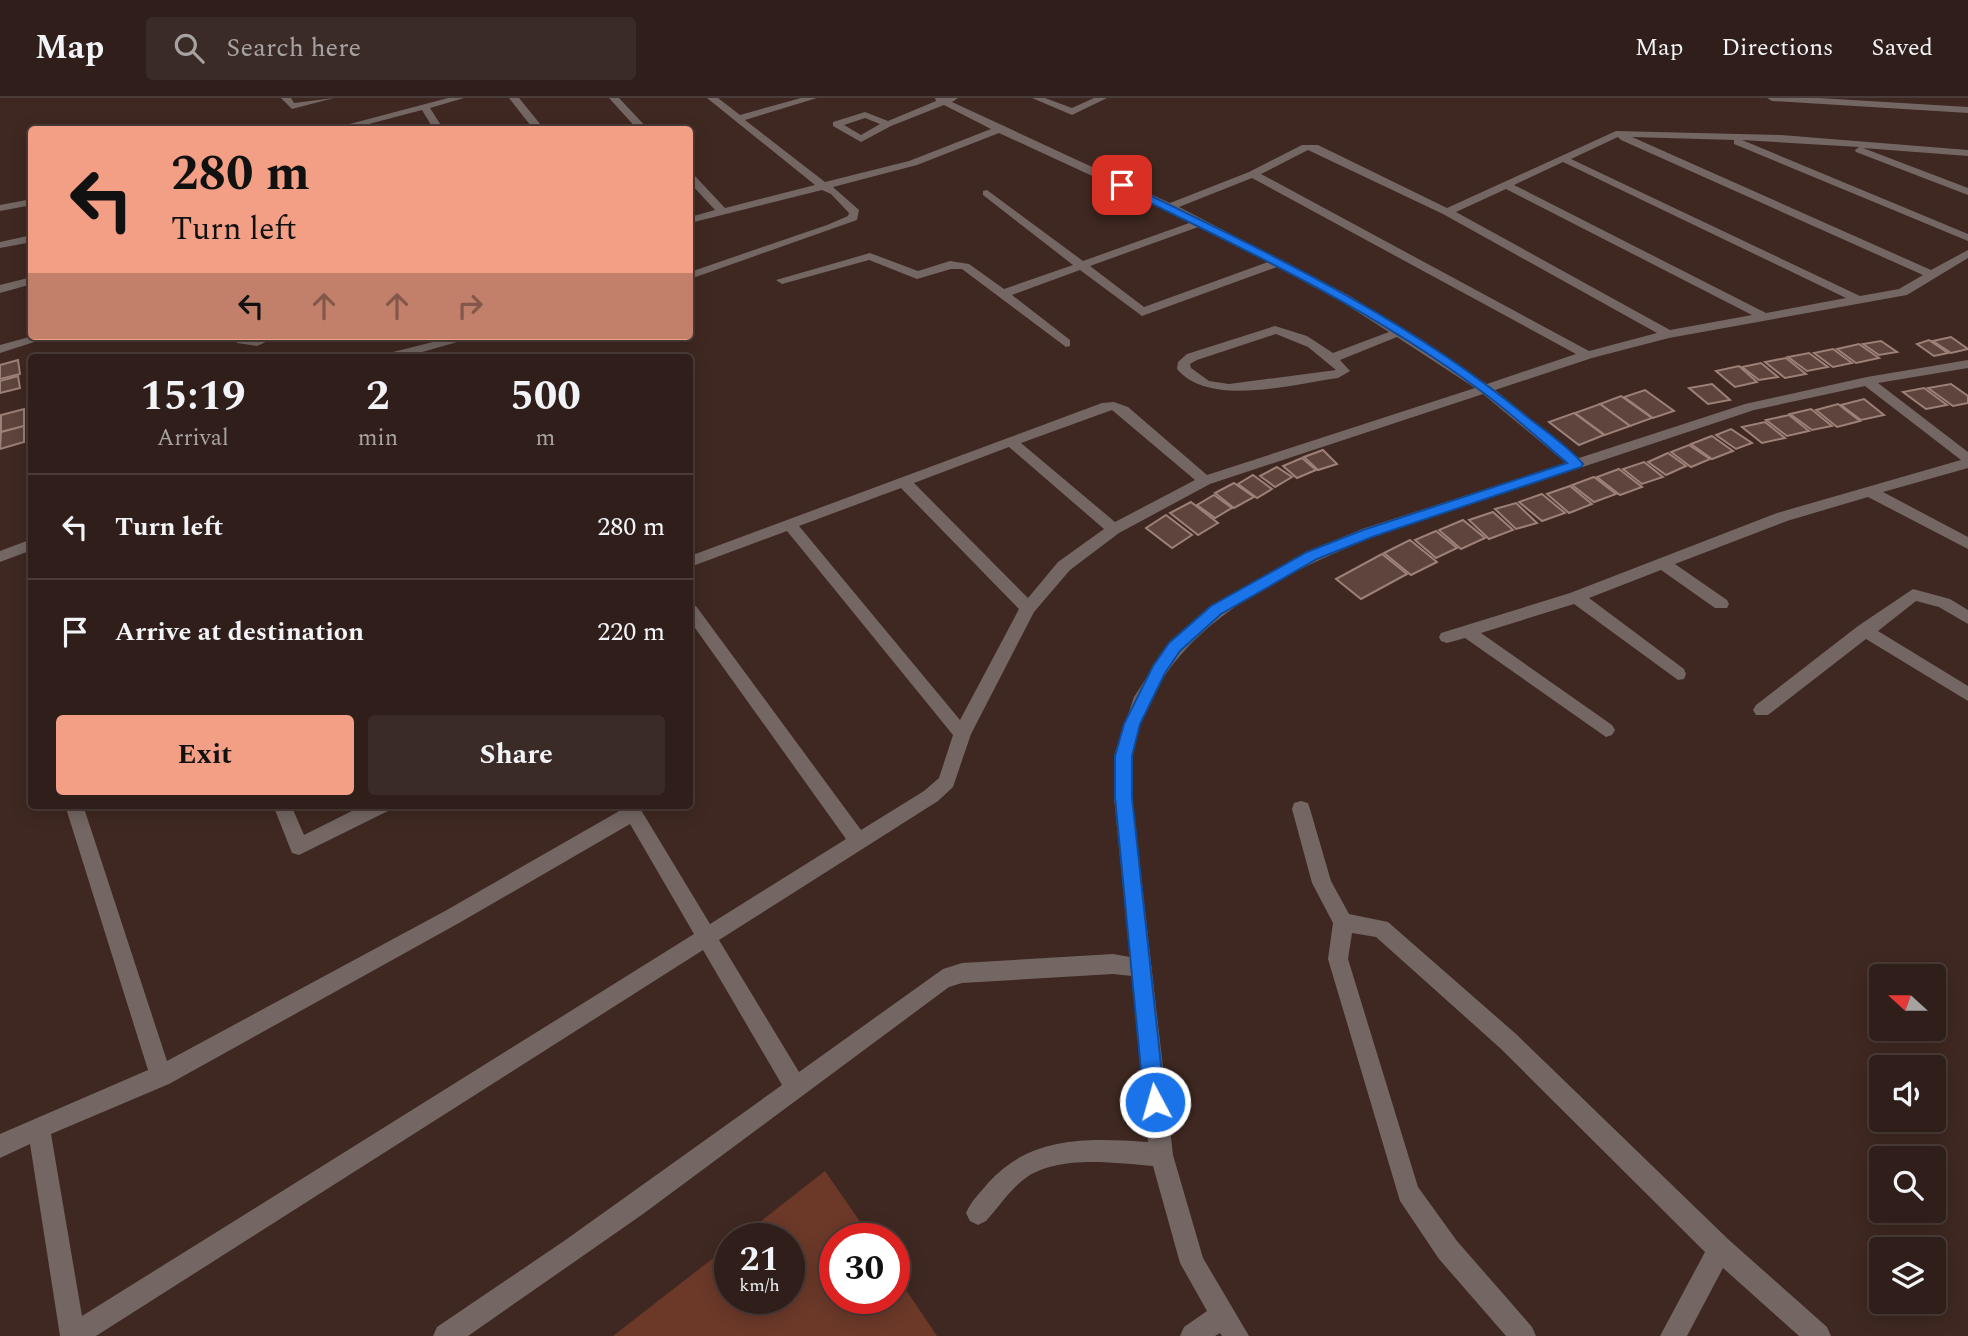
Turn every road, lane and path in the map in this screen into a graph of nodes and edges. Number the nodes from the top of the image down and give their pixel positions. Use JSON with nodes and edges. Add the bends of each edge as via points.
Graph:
{"nodes":[{"id":1,"x":286,"y":98,"type":"edge"},
{"id":2,"x":329,"y":98,"type":"edge"},
{"id":3,"x":459,"y":98,"type":"edge"},
{"id":4,"x":514,"y":98,"type":"edge"},
{"id":5,"x":614,"y":98,"type":"edge"},
{"id":6,"x":712,"y":98,"type":"edge"},
{"id":7,"x":812,"y":98,"type":"edge"},
{"id":8,"x":1037,"y":98,"type":"edge"},
{"id":9,"x":1060,"y":98,"type":"edge"},
{"id":10,"x":1101,"y":98,"type":"edge"},
{"id":11,"x":1772,"y":98,"type":"edge"},
{"id":12,"x":945,"y":99,"type":"edge"},
{"id":13,"x":1047,"y":103,"type":"junction"},
{"id":14,"x":425,"y":108,"type":"junction"},
{"id":15,"x":1968,"y":110,"type":"edge"},
{"id":16,"x":737,"y":119,"type":"junction"},
{"id":17,"x":888,"y":124,"type":"dead end"},
{"id":18,"x":350,"y":126,"type":"edge"},
{"id":19,"x":436,"y":126,"type":"edge"},
{"id":20,"x":537,"y":126,"type":"edge"},
{"id":21,"x":640,"y":126,"type":"edge"},
{"id":22,"x":999,"y":129,"type":"junction"},
{"id":23,"x":1616,"y":134,"type":"junction"},
{"id":24,"x":1731,"y":139,"type":"junction"},
{"id":25,"x":1844,"y":143,"type":"junction"},
{"id":26,"x":1968,"y":153,"type":"edge"},
{"id":27,"x":1564,"y":159,"type":"junction"},
{"id":28,"x":1252,"y":174,"type":"junction"},
{"id":29,"x":693,"y":180,"type":"edge"},
{"id":30,"x":1504,"y":184,"type":"junction"},
{"id":31,"x":823,"y":186,"type":"junction"},
{"id":32,"x":1968,"y":192,"type":"edge"},
{"id":33,"x":987,"y":193,"type":"dead end"},
{"id":34,"x":28,"y":203,"type":"edge"},
{"id":35,"x":1170,"y":207,"type":"junction"},
{"id":36,"x":0,"y":208,"type":"edge"},
{"id":37,"x":723,"y":211,"type":"junction"},
{"id":38,"x":1447,"y":212,"type":"junction"},
{"id":39,"x":693,"y":219,"type":"edge"},
{"id":40,"x":1202,"y":222,"type":"junction"},
{"id":41,"x":1968,"y":238,"type":"edge"},
{"id":42,"x":28,"y":239,"type":"edge"},
{"id":43,"x":0,"y":245,"type":"edge"},
{"id":44,"x":1968,"y":253,"type":"edge"},
{"id":45,"x":1278,"y":262,"type":"junction"},
{"id":46,"x":1082,"y":267,"type":"junction"},
{"id":47,"x":693,"y":275,"type":"edge"},
{"id":48,"x":1932,"y":275,"type":"junction"},
{"id":49,"x":782,"y":280,"type":"dead end"},
{"id":50,"x":28,"y":281,"type":"edge"},
{"id":51,"x":0,"y":289,"type":"edge"},
{"id":52,"x":1003,"y":294,"type":"junction"},
{"id":53,"x":1857,"y":299,"type":"junction"},
{"id":54,"x":1765,"y":317,"type":"junction"},
{"id":55,"x":1400,"y":331,"type":"junction"},
{"id":56,"x":1668,"y":334,"type":"junction"},
{"id":57,"x":33,"y":340,"type":"edge"},
{"id":58,"x":241,"y":340,"type":"edge"},
{"id":59,"x":259,"y":340,"type":"edge"},
{"id":60,"x":456,"y":340,"type":"edge"},
{"id":61,"x":1066,"y":343,"type":"dead end"},
{"id":62,"x":0,"y":349,"type":"edge"},
{"id":63,"x":402,"y":354,"type":"edge"},
{"id":64,"x":1587,"y":355,"type":"junction"},
{"id":65,"x":1330,"y":359,"type":"junction"},
{"id":66,"x":1968,"y":364,"type":"edge"},
{"id":67,"x":1867,"y":382,"type":"junction"},
{"id":68,"x":1486,"y":388,"type":"junction"},
{"id":69,"x":1010,"y":441,"type":"junction"},
{"id":70,"x":1968,"y":461,"type":"edge"},
{"id":71,"x":1577,"y":464,"type":"junction"},
{"id":72,"x":903,"y":481,"type":"junction"},
{"id":73,"x":1205,"y":481,"type":"junction"},
{"id":74,"x":1869,"y":491,"type":"junction"},
{"id":75,"x":789,"y":524,"type":"junction"},
{"id":76,"x":1114,"y":529,"type":"junction"},
{"id":77,"x":1968,"y":544,"type":"edge"},
{"id":78,"x":28,"y":546,"type":"edge"},
{"id":79,"x":0,"y":557,"type":"edge"},
{"id":80,"x":693,"y":561,"type":"edge"},
{"id":81,"x":1662,"y":563,"type":"junction"},
{"id":82,"x":1576,"y":597,"type":"junction"},
{"id":83,"x":1721,"y":604,"type":"dead end"},
{"id":84,"x":1028,"y":608,"type":"junction"},
{"id":85,"x":693,"y":614,"type":"edge"},
{"id":86,"x":1968,"y":618,"type":"edge"},
{"id":87,"x":1864,"y":630,"type":"junction"},
{"id":88,"x":1468,"y":632,"type":"junction"},
{"id":89,"x":1447,"y":637,"type":"dead end"},
{"id":90,"x":1678,"y":674,"type":"dead end"},
{"id":91,"x":1968,"y":694,"type":"edge"},
{"id":92,"x":1762,"y":710,"type":"dead end"},
{"id":93,"x":1606,"y":730,"type":"dead end"},
{"id":94,"x":962,"y":734,"type":"junction"},
{"id":95,"x":75,"y":809,"type":"edge"},
{"id":96,"x":284,"y":809,"type":"edge"},
{"id":97,"x":373,"y":809,"type":"edge"},
{"id":98,"x":631,"y":809,"type":"edge"},
{"id":99,"x":1301,"y":810,"type":"dead end"},
{"id":100,"x":858,"y":841,"type":"junction"},
{"id":101,"x":1343,"y":922,"type":"junction"},
{"id":102,"x":707,"y":935,"type":"junction"},
{"id":103,"x":1140,"y":968,"type":"junction"},
{"id":104,"x":161,"y":1076,"type":"junction"},
{"id":105,"x":796,"y":1088,"type":"junction"},
{"id":106,"x":39,"y":1128,"type":"junction"},
{"id":107,"x":0,"y":1146,"type":"edge"},
{"id":108,"x":1161,"y":1155,"type":"junction"},
{"id":109,"x":978,"y":1213,"type":"dead end"},
{"id":110,"x":1720,"y":1249,"type":"junction"},
{"id":111,"x":1230,"y":1326,"type":"edge"},
{"id":112,"x":73,"y":1336,"type":"edge"},
{"id":113,"x":446,"y":1336,"type":"edge"},
{"id":114,"x":1193,"y":1336,"type":"edge"},
{"id":115,"x":1522,"y":1336,"type":"edge"},
{"id":116,"x":1673,"y":1336,"type":"edge"},
{"id":117,"x":1818,"y":1336,"type":"edge"}],
"edges":[{"from":1,"to":2,"type":"street","via":[[292,106]]},
{"from":3,"to":14,"type":"street"},
{"from":4,"to":20,"type":"street"},
{"from":5,"to":21,"type":"street"},
{"from":6,"to":16,"type":"street"},
{"from":7,"to":16,"type":"street"},
{"from":8,"to":13,"type":"street"},
{"from":9,"to":13,"type":"street"},
{"from":10,"to":13,"type":"street","via":[[1072,112]]},
{"from":11,"to":15,"type":"street"},
{"from":12,"to":17,"type":"street"},
{"from":12,"to":22,"type":"street"},
{"from":14,"to":18,"type":"street"},
{"from":14,"to":19,"type":"street"},
{"from":16,"to":31,"type":"street"},
{"from":22,"to":31,"type":"street","via":[[913,163]]},
{"from":22,"to":35,"type":"street"},
{"from":23,"to":24,"type":"street"},
{"from":23,"to":27,"type":"street"},
{"from":23,"to":48,"type":"street"},
{"from":24,"to":25,"type":"street"},
{"from":24,"to":41,"type":"street"},
{"from":25,"to":26,"type":"street"},
{"from":25,"to":32,"type":"street"},
{"from":27,"to":30,"type":"street"},
{"from":27,"to":53,"type":"street"},
{"from":28,"to":35,"type":"street"},
{"from":28,"to":38,"type":"street","via":[[1314,147]]},
{"from":28,"to":64,"type":"street"},
{"from":29,"to":37,"type":"street"},
{"from":30,"to":38,"type":"street"},
{"from":30,"to":54,"type":"street"},
{"from":31,"to":37,"type":"street"},
{"from":31,"to":47,"type":"street","via":[[849,204],[855,212],[853,218]]},
{"from":33,"to":46,"type":"street"},
{"from":34,"to":36,"type":"street"},
{"from":35,"to":40,"type":"street"},
{"from":37,"to":39,"type":"street"},
{"from":38,"to":56,"type":"street"},
{"from":40,"to":45,"type":"street"},
{"from":40,"to":46,"type":"street"},
{"from":42,"to":43,"type":"street"},
{"from":44,"to":48,"type":"street"},
{"from":45,"to":46,"type":"street","via":[[1142,313]]},
{"from":45,"to":55,"type":"street"},
{"from":46,"to":52,"type":"street"},
{"from":48,"to":53,"type":"street","via":[[1903,292]]},
{"from":49,"to":52,"type":"street","via":[[870,256],[917,275],[950,265],[965,266]]},
{"from":50,"to":51,"type":"street"},
{"from":52,"to":61,"type":"street"},
{"from":53,"to":54,"type":"street"},
{"from":54,"to":56,"type":"street"},
{"from":55,"to":65,"type":"street"},
{"from":55,"to":68,"type":"street"},
{"from":56,"to":64,"type":"street"},
{"from":57,"to":62,"type":"street"},
{"from":58,"to":59,"type":"street"},
{"from":60,"to":63,"type":"street"},
{"from":64,"to":68,"type":"street"},
{"from":65,"to":65,"type":"street","via":[[1300,336],[1275,330],[1192,357],[1184,362],[1184,369],[1198,383],[1229,388],[1343,370]]},
{"from":66,"to":67,"type":"street"},
{"from":67,"to":70,"type":"street"},
{"from":67,"to":71,"type":"street","via":[[1750,407]]},
{"from":68,"to":71,"type":"street"},
{"from":68,"to":73,"type":"street"},
{"from":69,"to":72,"type":"street"},
{"from":69,"to":73,"type":"street","via":[[1114,406]]},
{"from":69,"to":76,"type":"street"},
{"from":70,"to":74,"type":"street"},
{"from":71,"to":103,"type":"street","via":[[1367,533],[1312,556],[1216,610],[1175,647],[1143,697],[1123,756]]},
{"from":72,"to":75,"type":"street"},
{"from":72,"to":84,"type":"street"},
{"from":73,"to":76,"type":"street"},
{"from":74,"to":77,"type":"street"},
{"from":74,"to":81,"type":"street","via":[[1782,517]]},
{"from":75,"to":80,"type":"street"},
{"from":75,"to":94,"type":"street"},
{"from":76,"to":84,"type":"street","via":[[1064,566]]},
{"from":78,"to":79,"type":"street"},
{"from":81,"to":82,"type":"street"},
{"from":81,"to":83,"type":"street"},
{"from":82,"to":88,"type":"street"},
{"from":82,"to":90,"type":"street"},
{"from":84,"to":94,"type":"street"},
{"from":85,"to":100,"type":"street"},
{"from":86,"to":87,"type":"street","via":[[1944,603],[1913,595]]},
{"from":87,"to":91,"type":"street"},
{"from":87,"to":92,"type":"street"},
{"from":88,"to":89,"type":"street"},
{"from":88,"to":93,"type":"street"},
{"from":94,"to":100,"type":"street","via":[[947,782]]},
{"from":95,"to":104,"type":"street"},
{"from":96,"to":97,"type":"street","via":[[299,846]]},
{"from":98,"to":102,"type":"street"},
{"from":98,"to":104,"type":"street","via":[[452,917]]},
{"from":99,"to":101,"type":"street","via":[[1322,883]]},
{"from":100,"to":102,"type":"street"},
{"from":101,"to":110,"type":"street","via":[[1381,929],[1508,1041]]},
{"from":101,"to":115,"type":"street","via":[[1338,959],[1408,1193],[1448,1250]]},
{"from":102,"to":105,"type":"street"},
{"from":102,"to":112,"type":"street"},
{"from":103,"to":105,"type":"street","via":[[1113,964],[962,973],[943,979]]},
{"from":103,"to":108,"type":"street"},
{"from":104,"to":106,"type":"street"},
{"from":105,"to":113,"type":"street"},
{"from":106,"to":107,"type":"street"},
{"from":106,"to":112,"type":"street"},
{"from":108,"to":109,"type":"street","via":[[1080,1152],[1045,1159],[1017,1170]]},
{"from":108,"to":111,"type":"street","via":[[1192,1263]]},
{"from":110,"to":116,"type":"street"},
{"from":110,"to":117,"type":"street"},
{"from":111,"to":114,"type":"street"}]}
